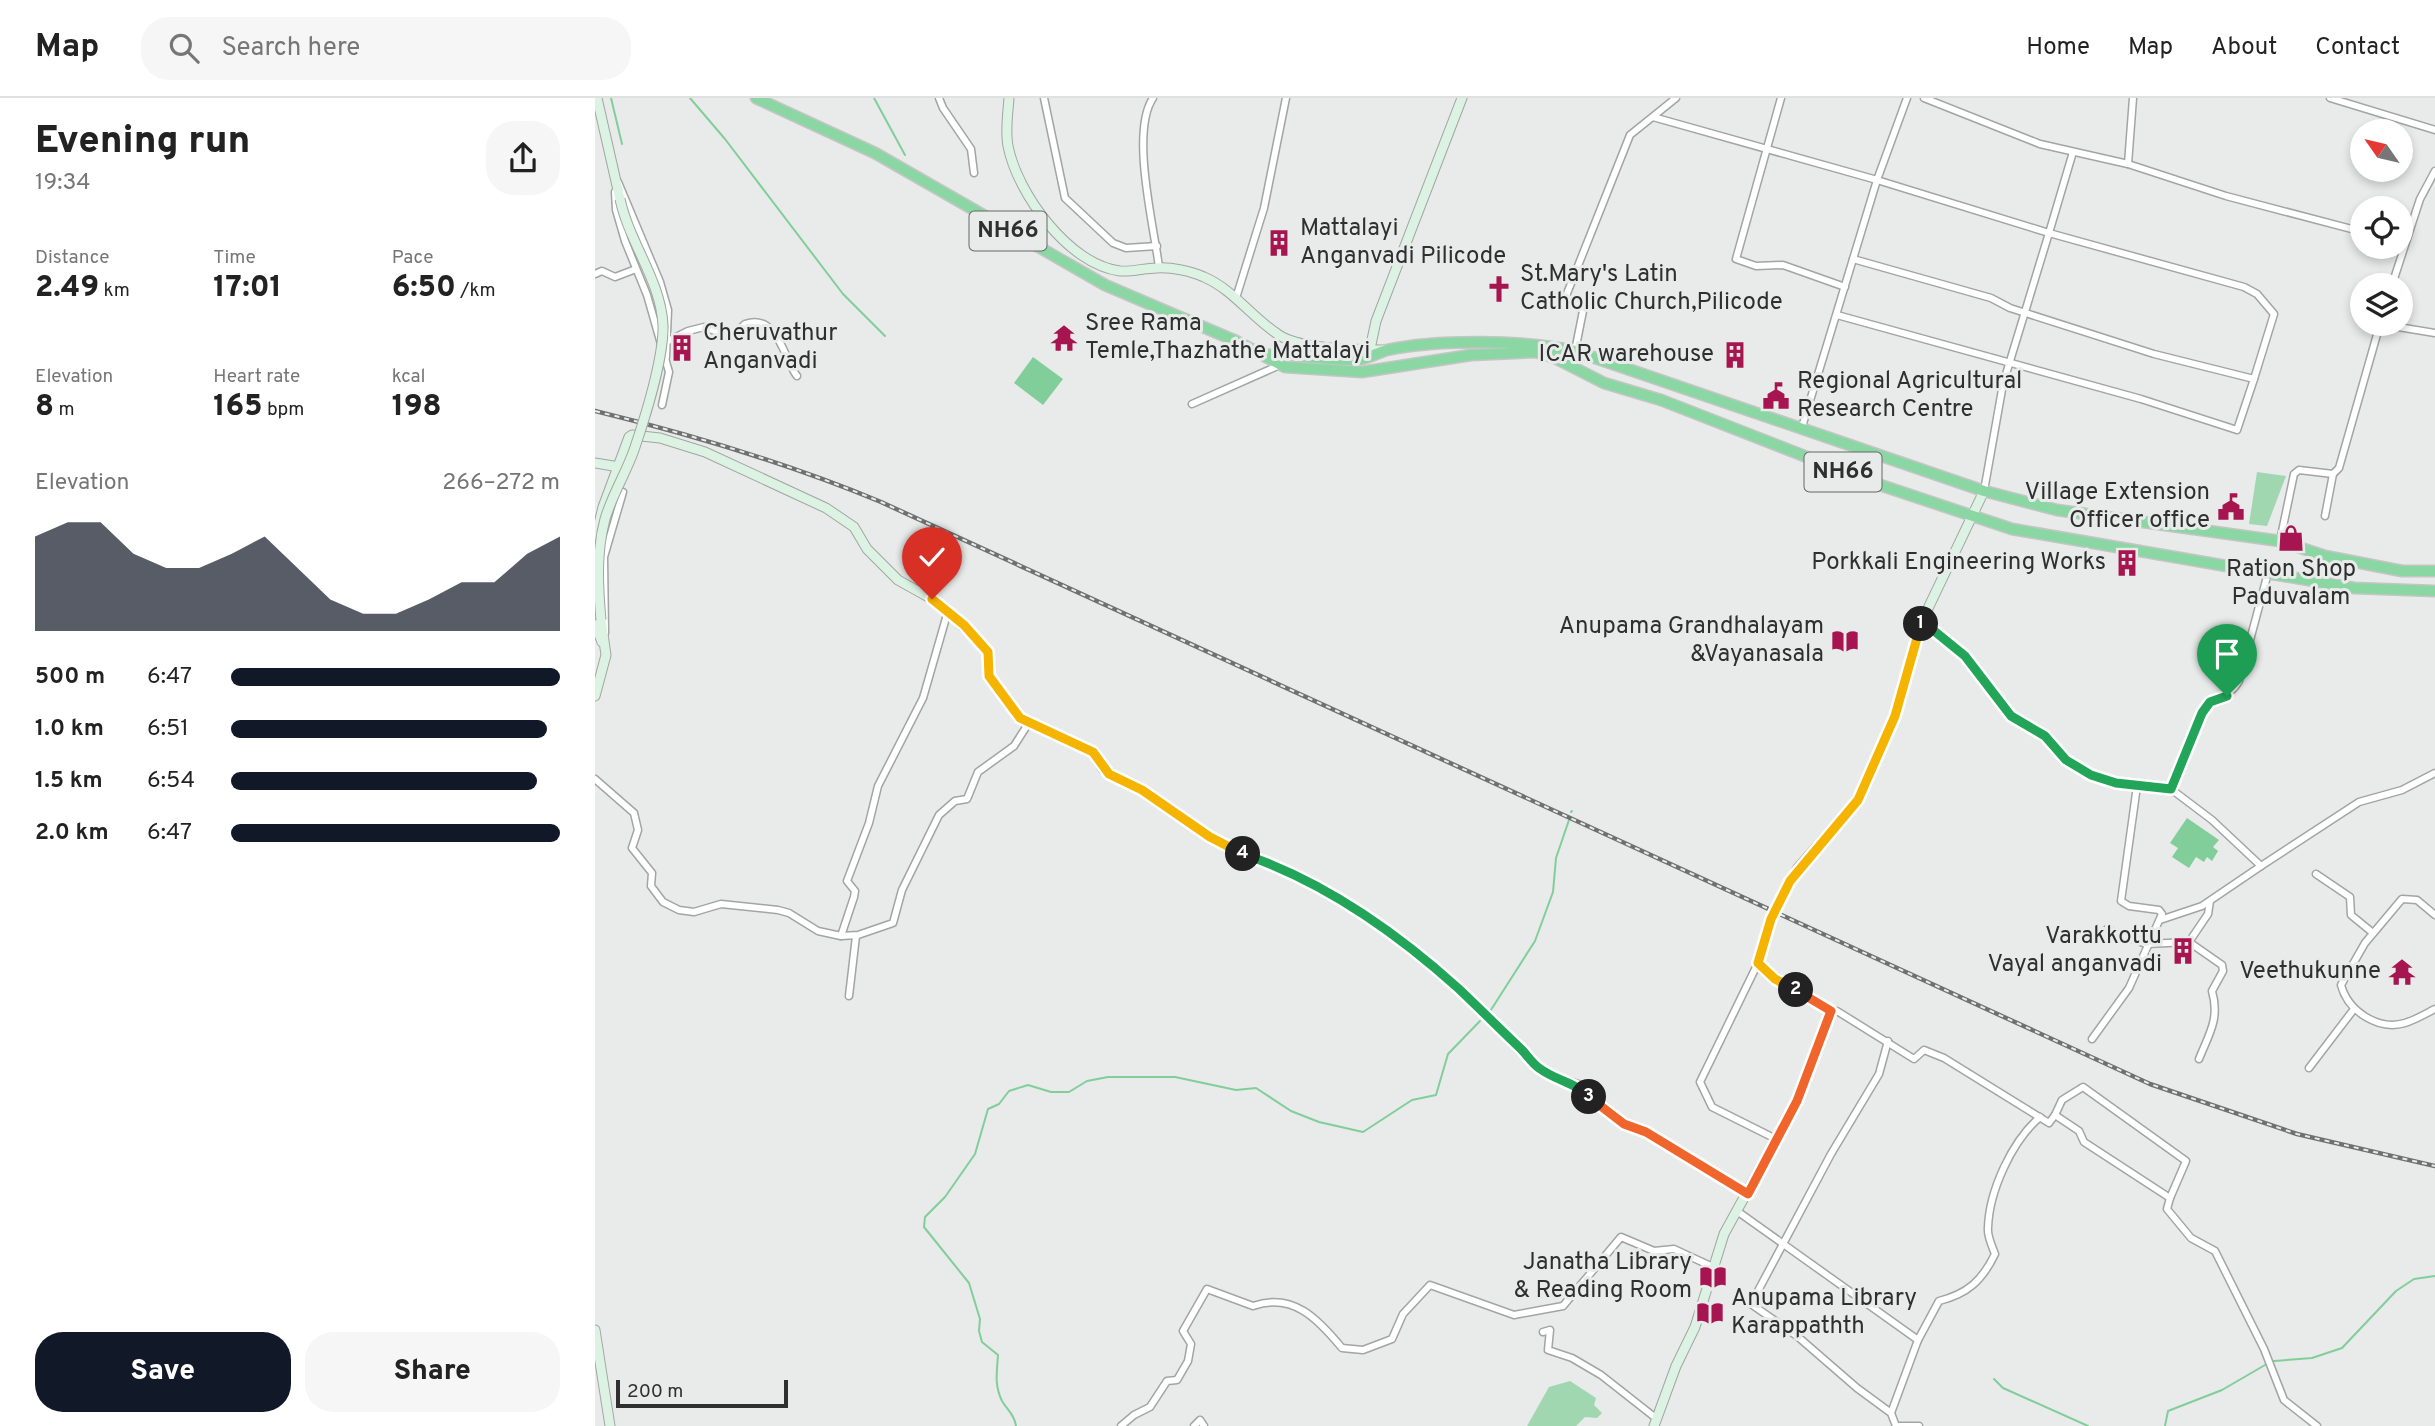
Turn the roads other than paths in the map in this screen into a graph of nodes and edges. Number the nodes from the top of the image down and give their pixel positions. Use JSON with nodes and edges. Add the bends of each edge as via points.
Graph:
{"nodes":[{"id":1,"x":597,"y":98,"type":"edge"},
{"id":2,"x":756,"y":98,"type":"edge"},
{"id":3,"x":939,"y":98,"type":"edge"},
{"id":4,"x":1009,"y":98,"type":"edge"},
{"id":5,"x":1044,"y":98,"type":"edge"},
{"id":6,"x":1153,"y":98,"type":"edge"},
{"id":7,"x":1286,"y":98,"type":"edge"},
{"id":8,"x":1462,"y":98,"type":"edge"},
{"id":9,"x":1676,"y":98,"type":"edge"},
{"id":10,"x":1781,"y":98,"type":"edge"},
{"id":11,"x":1907,"y":98,"type":"edge"},
{"id":12,"x":1924,"y":98,"type":"edge"},
{"id":13,"x":2133,"y":98,"type":"edge"},
{"id":14,"x":2330,"y":98,"type":"edge"},
{"id":15,"x":2362,"y":98,"type":"edge"},
{"id":16,"x":2362,"y":109,"type":"junction"},
{"id":17,"x":1653,"y":117,"type":"junction"},
{"id":18,"x":2435,"y":130,"type":"edge"},
{"id":19,"x":1767,"y":148,"type":"junction"},
{"id":20,"x":2073,"y":152,"type":"junction"},
{"id":21,"x":2128,"y":164,"type":"junction"},
{"id":22,"x":2435,"y":171,"type":"edge"},
{"id":23,"x":974,"y":173,"type":"dead end"},
{"id":24,"x":614,"y":176,"type":"junction"},
{"id":25,"x":1877,"y":180,"type":"junction"},
{"id":26,"x":2413,"y":217,"type":"edge"},
{"id":27,"x":2350,"y":229,"type":"edge"},
{"id":28,"x":2049,"y":233,"type":"junction"},
{"id":29,"x":1157,"y":246,"type":"junction"},
{"id":30,"x":1853,"y":259,"type":"junction"},
{"id":31,"x":1159,"y":267,"type":"junction"},
{"id":32,"x":636,"y":269,"type":"junction"},
{"id":33,"x":595,"y":274,"type":"edge"},
{"id":34,"x":1845,"y":287,"type":"junction"},
{"id":35,"x":1236,"y":298,"type":"junction"},
{"id":36,"x":2024,"y":310,"type":"junction"},
{"id":37,"x":1836,"y":315,"type":"junction"},
{"id":38,"x":2413,"y":329,"type":"edge"},
{"id":39,"x":2435,"y":333,"type":"edge"},
{"id":40,"x":2377,"y":336,"type":"edge"},
{"id":41,"x":668,"y":341,"type":"junction"},
{"id":42,"x":1370,"y":349,"type":"junction"},
{"id":43,"x":1387,"y":350,"type":"junction"},
{"id":44,"x":1575,"y":351,"type":"junction"},
{"id":45,"x":1265,"y":355,"type":"junction"},
{"id":46,"x":666,"y":359,"type":"junction"},
{"id":47,"x":2008,"y":363,"type":"junction"},
{"id":48,"x":1281,"y":365,"type":"junction"},
{"id":49,"x":797,"y":376,"type":"dead end"},
{"id":50,"x":2254,"y":379,"type":"junction"},
{"id":51,"x":1192,"y":404,"type":"dead end"},
{"id":52,"x":663,"y":405,"type":"dead end"},
{"id":53,"x":1803,"y":427,"type":"junction"},
{"id":54,"x":595,"y":463,"type":"edge"},
{"id":55,"x":619,"y":467,"type":"junction"},
{"id":56,"x":2333,"y":474,"type":"junction"},
{"id":57,"x":612,"y":487,"type":"junction"},
{"id":58,"x":1984,"y":491,"type":"junction"},
{"id":59,"x":2325,"y":516,"type":"dead end"},
{"id":60,"x":1973,"y":518,"type":"junction"},
{"id":61,"x":595,"y":540,"type":"edge"},
{"id":62,"x":2280,"y":541,"type":"junction"},
{"id":63,"x":2435,"y":571,"type":"edge"},
{"id":64,"x":2268,"y":573,"type":"junction"},
{"id":65,"x":2435,"y":591,"type":"edge"},
{"id":66,"x":949,"y":611,"type":"junction"},
{"id":67,"x":1922,"y":621,"type":"junction"},
{"id":68,"x":598,"y":622,"type":"edge"},
{"id":69,"x":605,"y":635,"type":"junction"},
{"id":70,"x":606,"y":655,"type":"junction"},
{"id":71,"x":595,"y":696,"type":"edge"},
{"id":72,"x":1028,"y":724,"type":"junction"},
{"id":73,"x":2435,"y":773,"type":"edge"},
{"id":74,"x":595,"y":779,"type":"edge"},
{"id":75,"x":2137,"y":786,"type":"junction"},
{"id":76,"x":2171,"y":789,"type":"junction"},
{"id":77,"x":2261,"y":866,"type":"junction"},
{"id":78,"x":2316,"y":874,"type":"dead end"},
{"id":79,"x":2210,"y":901,"type":"junction"},
{"id":80,"x":2435,"y":915,"type":"edge"},
{"id":81,"x":2160,"y":920,"type":"junction"},
{"id":82,"x":2107,"y":929,"type":"dead end"},
{"id":83,"x":2373,"y":933,"type":"junction"},
{"id":84,"x":841,"y":936,"type":"junction"},
{"id":85,"x":856,"y":936,"type":"junction"},
{"id":86,"x":2189,"y":942,"type":"junction"},
{"id":87,"x":2146,"y":944,"type":"junction"},
{"id":88,"x":1758,"y":963,"type":"junction"},
{"id":89,"x":849,"y":996,"type":"dead end"},
{"id":90,"x":2354,"y":1009,"type":"junction"},
{"id":91,"x":2435,"y":1009,"type":"edge"},
{"id":92,"x":1831,"y":1011,"type":"junction"},
{"id":93,"x":2092,"y":1039,"type":"dead end"},
{"id":94,"x":1888,"y":1041,"type":"junction"},
{"id":95,"x":2199,"y":1059,"type":"dead end"},
{"id":96,"x":2309,"y":1068,"type":"dead end"},
{"id":97,"x":2055,"y":1115,"type":"junction"},
{"id":98,"x":2040,"y":1117,"type":"junction"},
{"id":99,"x":1776,"y":1139,"type":"junction"},
{"id":100,"x":1748,"y":1194,"type":"junction"},
{"id":101,"x":2170,"y":1198,"type":"junction"},
{"id":102,"x":1737,"y":1211,"type":"junction"},
{"id":103,"x":1783,"y":1244,"type":"junction"},
{"id":104,"x":1715,"y":1268,"type":"junction"},
{"id":105,"x":595,"y":1330,"type":"edge"},
{"id":106,"x":1543,"y":1332,"type":"dead end"},
{"id":107,"x":1918,"y":1339,"type":"junction"},
{"id":108,"x":1891,"y":1413,"type":"junction"},
{"id":109,"x":1655,"y":1422,"type":"edge"},
{"id":110,"x":610,"y":1426,"type":"edge"},
{"id":111,"x":1121,"y":1426,"type":"edge"},
{"id":112,"x":1194,"y":1426,"type":"edge"},
{"id":113,"x":1205,"y":1426,"type":"edge"},
{"id":114,"x":1898,"y":1426,"type":"edge"},
{"id":115,"x":1919,"y":1426,"type":"edge"},
{"id":116,"x":2317,"y":1426,"type":"edge"}],
"edges":[{"from":1,"to":24,"type":"street"},
{"from":2,"to":45,"type":"highway","number":"NH66","via":[[876,153],[1105,285]]},
{"from":3,"to":23,"type":"street","via":[[971,149]]},
{"from":4,"to":31,"type":"street","number":"NH66","via":[[1007,143],[1014,169],[1031,200],[1064,241],[1103,267],[1122,271]]},
{"from":5,"to":29,"type":"street","via":[[1065,198],[1113,243],[1126,248]]},
{"from":6,"to":29,"type":"street","via":[[1143,132],[1149,216]]},
{"from":7,"to":35,"type":"street","via":[[1264,208]]},
{"from":8,"to":42,"type":"street","via":[[1375,321]]},
{"from":9,"to":17,"type":"street"},
{"from":10,"to":19,"type":"street"},
{"from":11,"to":25,"type":"street"},
{"from":12,"to":20,"type":"street","via":[[2039,144]]},
{"from":13,"to":21,"type":"street"},
{"from":14,"to":16,"type":"street"},
{"from":15,"to":16,"type":"street"},
{"from":16,"to":18,"type":"street"},
{"from":17,"to":19,"type":"street"},
{"from":17,"to":44,"type":"street","via":[[1630,135],[1566,296],[1583,312]]},
{"from":19,"to":25,"type":"street"},
{"from":19,"to":34,"type":"street","via":[[1736,259],[1756,266],[1783,265]]},
{"from":20,"to":21,"type":"street"},
{"from":20,"to":28,"type":"street"},
{"from":21,"to":27,"type":"street"},
{"from":22,"to":26,"type":"street"},
{"from":24,"to":32,"type":"street","via":[[616,210]]},
{"from":24,"to":41,"type":"street","via":[[660,282],[668,310]]},
{"from":24,"to":68,"type":"street","bridge":true,"via":[[663,327],[659,361],[634,450],[605,521],[597,577]]},
{"from":25,"to":28,"type":"street"},
{"from":25,"to":30,"type":"street"},
{"from":28,"to":36,"type":"street"},
{"from":28,"to":50,"type":"street","via":[[2257,294],[2274,314]]},
{"from":29,"to":31,"type":"street"},
{"from":30,"to":34,"type":"street"},
{"from":30,"to":36,"type":"street"},
{"from":31,"to":35,"type":"street","number":"NH66","via":[[1196,274],[1220,284]]},
{"from":32,"to":33,"type":"street","via":[[615,277],[602,271]]},
{"from":32,"to":46,"type":"street"},
{"from":34,"to":37,"type":"street"},
{"from":35,"to":42,"type":"street","number":"NH66","via":[[1282,337],[1314,345]]},
{"from":36,"to":47,"type":"street"},
{"from":36,"to":50,"type":"street","via":[[2154,354]]},
{"from":37,"to":47,"type":"street"},
{"from":37,"to":53,"type":"street"},
{"from":38,"to":39,"type":"street"},
{"from":40,"to":56,"type":"street","via":[[2339,468]]},
{"from":41,"to":46,"type":"street"},
{"from":41,"to":49,"type":"street","via":[[704,327],[731,337],[745,324],[758,323],[781,339]]},
{"from":42,"to":43,"type":"street","number":"NH66"},
{"from":43,"to":44,"type":"highway","number":"NH66","via":[[1489,343]]},
{"from":43,"to":45,"type":"highway","number":"NH66","via":[[1360,360]]},
{"from":44,"to":53,"type":"highway","number":"NH66"},
{"from":45,"to":48,"type":"highway","number":"NH66"},
{"from":46,"to":52,"type":"street","via":[[669,372]]},
{"from":47,"to":50,"type":"street","via":[[2237,430]]},
{"from":47,"to":58,"type":"street"},
{"from":48,"to":51,"type":"street"},
{"from":48,"to":60,"type":"highway","number":"NH66","via":[[1363,372],[1471,355],[1536,352],[1604,383],[1661,400]]},
{"from":53,"to":58,"type":"highway","number":"NH66"},
{"from":54,"to":55,"type":"street"},
{"from":55,"to":57,"type":"street"},
{"from":55,"to":66,"type":"street","via":[[632,435],[705,452],[826,508],[854,527],[867,549],[898,580]]},
{"from":56,"to":59,"type":"street"},
{"from":56,"to":62,"type":"street","via":[[2299,470],[2294,474]]},
{"from":57,"to":61,"type":"street"},
{"from":57,"to":69,"type":"street","via":[[623,492],[604,557]]},
{"from":58,"to":60,"type":"street"},
{"from":58,"to":62,"type":"highway","number":"NH66","via":[[2116,520]]},
{"from":60,"to":64,"type":"highway","number":"NH66","via":[[2067,541]]},
{"from":60,"to":67,"type":"street"},
{"from":62,"to":63,"type":"highway","number":"NH66","via":[[2325,556],[2402,571]]},
{"from":64,"to":65,"type":"highway","number":"NH66","via":[[2354,588]]},
{"from":64,"to":76,"type":"street","via":[[2239,681],[2233,691],[2210,702],[2202,713]]},
{"from":66,"to":72,"type":"street","via":[[988,652],[989,676]]},
{"from":66,"to":84,"type":"street","via":[[923,698],[876,792],[847,880],[855,897]]},
{"from":67,"to":75,"type":"street","via":[[1965,656],[2011,716],[2045,736],[2066,760],[2091,775]]},
{"from":67,"to":88,"type":"street","bridge":true,"via":[[1895,716],[1858,800],[1798,867],[1771,919]]},
{"from":68,"to":69,"type":"street"},
{"from":68,"to":70,"type":"street"},
{"from":69,"to":70,"type":"street"},
{"from":70,"to":71,"type":"street"},
{"from":72,"to":85,"type":"street","via":[[1014,746],[978,772],[967,799],[955,801],[939,816],[902,890],[893,923]]},
{"from":72,"to":100,"type":"street","via":[[1093,752],[1103,769],[1210,837],[1337,897],[1458,988],[1537,1067],[1578,1085],[1624,1124],[1646,1132]]},
{"from":73,"to":77,"type":"street","via":[[2402,790],[2359,802]]},
{"from":74,"to":84,"type":"street","via":[[634,813],[638,830],[632,848],[652,873],[651,886],[663,902],[694,912],[721,904],[789,913],[818,932]]},
{"from":75,"to":76,"type":"street"},
{"from":75,"to":81,"type":"street","via":[[2121,901],[2159,910]]},
{"from":76,"to":77,"type":"street"},
{"from":77,"to":79,"type":"street"},
{"from":78,"to":83,"type":"street","via":[[2350,897],[2351,915]]},
{"from":79,"to":81,"type":"street"},
{"from":79,"to":86,"type":"street","via":[[2208,914]]},
{"from":80,"to":83,"type":"street","via":[[2407,898]]},
{"from":81,"to":87,"type":"street"},
{"from":82,"to":87,"type":"street"},
{"from":83,"to":90,"type":"street","via":[[2341,985]]},
{"from":84,"to":85,"type":"street"},
{"from":85,"to":89,"type":"street"},
{"from":86,"to":87,"type":"street"},
{"from":86,"to":95,"type":"street","via":[[2222,965],[2223,971],[2213,991],[2217,1007],[2214,1027]]},
{"from":87,"to":93,"type":"street","via":[[2129,988]]},
{"from":88,"to":92,"type":"street","via":[[1775,979]]},
{"from":88,"to":99,"type":"street","via":[[1700,1082],[1711,1107]]},
{"from":90,"to":91,"type":"street","via":[[2378,1023],[2392,1025]]},
{"from":90,"to":96,"type":"street"},
{"from":92,"to":94,"type":"street"},
{"from":92,"to":99,"type":"street","via":[[1797,1101]]},
{"from":94,"to":98,"type":"street","via":[[1914,1059],[1924,1049],[1944,1058]]},
{"from":94,"to":103,"type":"street","via":[[1879,1074]]},
{"from":97,"to":98,"type":"street","via":[[2049,1123]]},
{"from":97,"to":101,"type":"street","via":[[2079,1131],[2084,1142]]},
{"from":97,"to":101,"type":"street","via":[[2062,1100],[2083,1087],[2186,1161]]},
{"from":98,"to":107,"type":"street","via":[[2018,1142],[2000,1174],[1987,1229],[1994,1254],[1987,1270],[1961,1295],[1939,1301]]},
{"from":99,"to":100,"type":"street"},
{"from":100,"to":102,"type":"street"},
{"from":101,"to":116,"type":"street","via":[[2167,1209],[2191,1238],[2215,1251],[2259,1337],[2284,1400]]},
{"from":102,"to":103,"type":"street"},
{"from":102,"to":104,"type":"street","via":[[1724,1234]]},
{"from":103,"to":107,"type":"street"},
{"from":103,"to":108,"type":"street","via":[[1751,1304]]},
{"from":104,"to":109,"type":"street"},
{"from":104,"to":111,"type":"street","via":[[1674,1249],[1654,1251],[1621,1237],[1563,1306],[1514,1315],[1430,1285],[1403,1314],[1392,1339],[1363,1350],[1342,1348],[1324,1327],[1293,1306],[1273,1299],[1253,1306],[1207,1289],[1183,1331],[1191,1344],[1177,1380],[1167,1381],[1150,1407]]},
{"from":105,"to":110,"type":"street"},
{"from":106,"to":109,"type":"street","via":[[1550,1330],[1548,1350],[1601,1375]]},
{"from":107,"to":108,"type":"street"},
{"from":108,"to":114,"type":"street"},
{"from":112,"to":113,"type":"street","via":[[1200,1420]]},
{"from":114,"to":115,"type":"street"}]}
